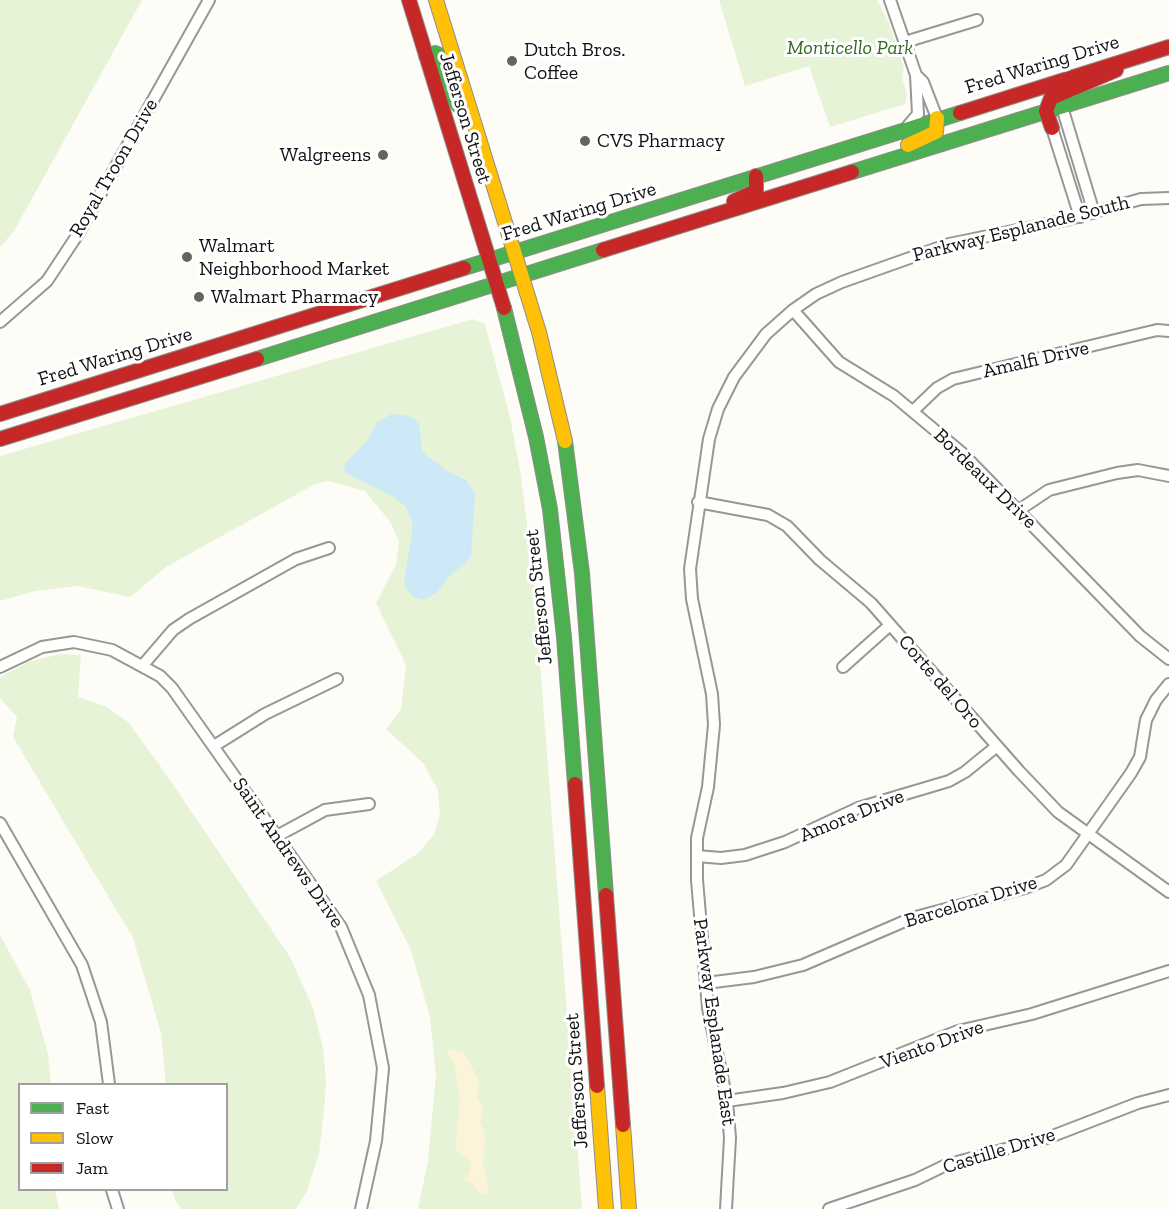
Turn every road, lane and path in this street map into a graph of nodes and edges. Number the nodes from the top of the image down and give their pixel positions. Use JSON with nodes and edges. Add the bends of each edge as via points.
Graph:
{"nodes":[{"id":1,"x":209,"y":0,"type":"edge"},
{"id":2,"x":409,"y":0,"type":"edge"},
{"id":3,"x":436,"y":0,"type":"edge"},
{"id":4,"x":890,"y":0,"type":"edge"},
{"id":5,"x":977,"y":20,"type":"dead end"},
{"id":6,"x":904,"y":42,"type":"junction"},
{"id":7,"x":1169,"y":47,"type":"edge"},
{"id":8,"x":1142,"y":55,"type":"junction"},
{"id":9,"x":426,"y":56,"type":"junction"},
{"id":10,"x":1169,"y":73,"type":"edge"},
{"id":11,"x":916,"y":75,"type":"junction"},
{"id":12,"x":1062,"y":107,"type":"junction"},
{"id":13,"x":1046,"y":111,"type":"junction"},
{"id":14,"x":937,"y":118,"type":"junction"},
{"id":15,"x":476,"y":126,"type":"junction"},
{"id":16,"x":908,"y":127,"type":"junction"},
{"id":17,"x":1052,"y":128,"type":"joint"},
{"id":18,"x":849,"y":173,"type":"junction"},
{"id":19,"x":756,"y":176,"type":"junction"},
{"id":20,"x":1169,"y":198,"type":"edge"},
{"id":21,"x":1094,"y":213,"type":"junction"},
{"id":22,"x":1080,"y":217,"type":"junction"},
{"id":23,"x":686,"y":225,"type":"junction"},
{"id":24,"x":515,"y":252,"type":"junction"},
{"id":25,"x":488,"y":260,"type":"junction"},
{"id":26,"x":523,"y":277,"type":"junction"},
{"id":27,"x":496,"y":285,"type":"junction"},
{"id":28,"x":794,"y":310,"type":"junction"},
{"id":29,"x":0,"y":321,"type":"edge"},
{"id":30,"x":1169,"y":331,"type":"edge"},
{"id":31,"x":718,"y":409,"type":"joint"},
{"id":32,"x":913,"y":411,"type":"junction"},
{"id":33,"x":0,"y":414,"type":"edge"},
{"id":34,"x":0,"y":439,"type":"edge"},
{"id":35,"x":1169,"y":476,"type":"edge"},
{"id":36,"x":698,"y":502,"type":"junction"},
{"id":37,"x":1019,"y":510,"type":"junction"},
{"id":38,"x":329,"y":548,"type":"dead end"},
{"id":39,"x":890,"y":625,"type":"junction"},
{"id":40,"x":1169,"y":659,"type":"edge"},
{"id":41,"x":143,"y":666,"type":"junction"},
{"id":42,"x":0,"y":667,"type":"edge"},
{"id":43,"x":843,"y":667,"type":"dead end"},
{"id":44,"x":337,"y":679,"type":"dead end"},
{"id":45,"x":1169,"y":684,"type":"edge"},
{"id":46,"x":214,"y":746,"type":"junction"},
{"id":47,"x":997,"y":746,"type":"junction"},
{"id":48,"x":369,"y":804,"type":"dead end"},
{"id":49,"x":0,"y":823,"type":"edge"},
{"id":50,"x":1090,"y":835,"type":"junction"},
{"id":51,"x":277,"y":836,"type":"junction"},
{"id":52,"x":697,"y":856,"type":"junction"},
{"id":53,"x":1169,"y":892,"type":"edge"},
{"id":54,"x":1169,"y":971,"type":"edge"},
{"id":55,"x":706,"y":983,"type":"junction"},
{"id":56,"x":109,"y":1083,"type":"edge"},
{"id":57,"x":1169,"y":1095,"type":"edge"},
{"id":58,"x":727,"y":1101,"type":"junction"},
{"id":59,"x":112,"y":1191,"type":"edge"},
{"id":60,"x":118,"y":1209,"type":"edge"},
{"id":61,"x":361,"y":1209,"type":"edge"},
{"id":62,"x":606,"y":1209,"type":"edge"},
{"id":63,"x":629,"y":1209,"type":"edge"},
{"id":64,"x":726,"y":1209,"type":"edge"},
{"id":65,"x":828,"y":1209,"type":"edge"}],
"edges":[{"from":1,"to":29,"type":"street","name":"Royal Troon Drive","via":[[67,251],[47,281]]},
{"from":2,"to":9,"type":"main road","name":"Jefferson Street"},
{"from":3,"to":15,"type":"main road","name":"Jefferson Street"},
{"from":4,"to":6,"type":"street"},
{"from":5,"to":6,"type":"street"},
{"from":6,"to":11,"type":"street"},
{"from":7,"to":8,"type":"main road","name":"Fred Waring Drive"},
{"from":8,"to":13,"type":"main road","via":[[1100,79],[1051,98]]},
{"from":8,"to":14,"type":"main road","name":"Fred Waring Drive"},
{"from":9,"to":15,"type":"main road","via":[[439,55],[454,100]]},
{"from":9,"to":25,"type":"main road","name":"Jefferson Street"},
{"from":10,"to":12,"type":"main road"},
{"from":11,"to":14,"type":"street","via":[[923,82]]},
{"from":11,"to":16,"type":"street","via":[[918,114]]},
{"from":12,"to":13,"type":"main road"},
{"from":12,"to":21,"type":"street"},
{"from":13,"to":17,"type":"main road"},
{"from":13,"to":18,"type":"main road"},
{"from":14,"to":16,"type":"main road","name":"Fred Waring Drive"},
{"from":14,"to":18,"type":"main road","via":[[938,129],[931,136],[878,156]]},
{"from":15,"to":24,"type":"main road","name":"Jefferson Street"},
{"from":16,"to":19,"type":"main road","name":"Fred Waring Drive"},
{"from":17,"to":22,"type":"street"},
{"from":18,"to":23,"type":"main road"},
{"from":19,"to":23,"type":"main road","via":[[758,188],[751,194]]},
{"from":19,"to":24,"type":"main road","name":"Fred Waring Drive"},
{"from":20,"to":21,"type":"street","name":"Parkway Esplanade South","via":[[1141,199]]},
{"from":21,"to":22,"type":"street","name":"Parkway Esplanade South"},
{"from":22,"to":28,"type":"street","name":"Parkway Esplanade South","via":[[949,244],[842,282]]},
{"from":23,"to":26,"type":"main road"},
{"from":24,"to":25,"type":"main road","name":"Fred Waring Drive"},
{"from":24,"to":26,"type":"main road","name":"Jefferson Street"},
{"from":25,"to":27,"type":"main road","name":"Jefferson Street"},
{"from":25,"to":33,"type":"main road","name":"Fred Waring Drive"},
{"from":26,"to":27,"type":"main road"},
{"from":26,"to":63,"type":"main road","name":"Jefferson Street","via":[[558,409],[576,509]]},
{"from":27,"to":34,"type":"main road"},
{"from":27,"to":62,"type":"main road","name":"Jefferson Street","via":[[536,437],[559,572]]},
{"from":28,"to":31,"type":"street","name":"Parkway Esplanade South","via":[[779,320],[750,352]]},
{"from":28,"to":32,"type":"street","name":"Bordeaux Drive","via":[[839,362]]},
{"from":30,"to":32,"type":"street","name":"Amalfi Drive","via":[[1148,332],[953,379]]},
{"from":31,"to":36,"type":"street","name":"Parkway Esplanade East"},
{"from":32,"to":37,"type":"street","name":"Bordeaux Drive"},
{"from":35,"to":37,"type":"street","via":[[1138,470],[1117,472],[1049,490]]},
{"from":36,"to":39,"type":"street","name":"Corte del Oro","via":[[768,515],[788,526]]},
{"from":36,"to":52,"type":"street","name":"Parkway Esplanade East","via":[[690,569],[692,599],[712,694],[714,725]]},
{"from":37,"to":40,"type":"street","name":"Bordeaux Drive","via":[[1140,636]]},
{"from":38,"to":41,"type":"street","via":[[296,559],[189,619],[173,630]]},
{"from":39,"to":43,"type":"street"},
{"from":39,"to":47,"type":"street","name":"Corte del Oro"},
{"from":41,"to":42,"type":"street","name":"Saint Andrews Drive","via":[[112,650],[74,642],[42,647]]},
{"from":41,"to":46,"type":"street","name":"Saint Andrews Drive","via":[[172,688]]},
{"from":44,"to":46,"type":"street","via":[[265,714]]},
{"from":45,"to":50,"type":"street","name":"Barcelona Drive","via":[[1146,720],[1140,757]]},
{"from":46,"to":51,"type":"street","name":"Saint Andrews Drive"},
{"from":47,"to":50,"type":"street","name":"Corte del Oro","via":[[1058,812]]},
{"from":47,"to":52,"type":"street","name":"Amora Drive","via":[[949,781],[858,808],[785,842],[745,855]]},
{"from":48,"to":51,"type":"street","via":[[325,810]]},
{"from":49,"to":56,"type":"street","via":[[82,965],[100,1022]]},
{"from":50,"to":53,"type":"street","name":"Corte del Oro"},
{"from":50,"to":55,"type":"street","name":"Barcelona Drive","via":[[1066,865],[1046,880],[912,918],[803,965]]},
{"from":51,"to":61,"type":"street","name":"Saint Andrews Drive","via":[[341,927],[369,995],[383,1068],[376,1141]]},
{"from":52,"to":55,"type":"street","name":"Parkway Esplanade East"},
{"from":54,"to":58,"type":"street","name":"Viento Drive","via":[[1032,1014],[958,1031],[830,1082],[783,1094]]},
{"from":55,"to":58,"type":"street","name":"Parkway Esplanade East"},
{"from":57,"to":65,"type":"street","name":"Castille Drive","via":[[1050,1137],[946,1165],[915,1180]]},
{"from":58,"to":64,"type":"street","name":"Parkway Esplanade East","via":[[730,1138]]},
{"from":59,"to":60,"type":"street"}]}
